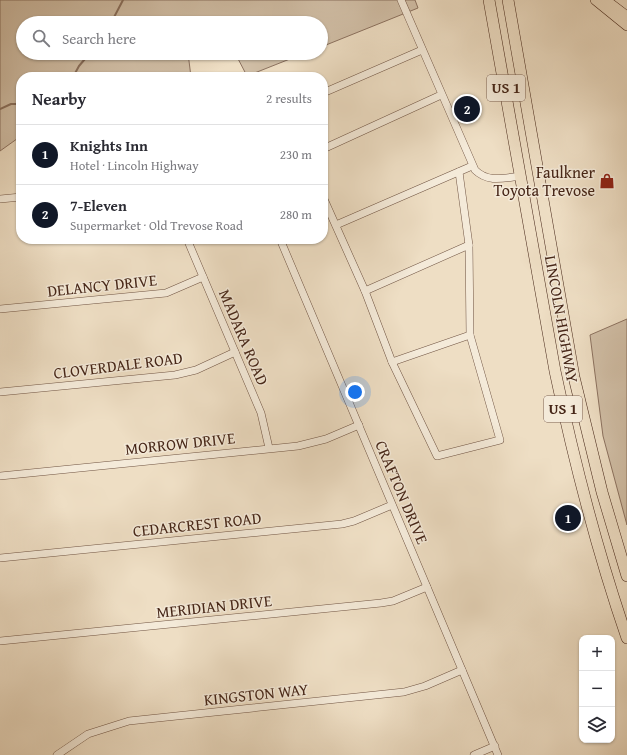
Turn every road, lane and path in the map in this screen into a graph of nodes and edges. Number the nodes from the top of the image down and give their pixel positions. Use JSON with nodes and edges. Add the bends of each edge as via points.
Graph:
{"nodes":[{"id":1,"x":401,"y":0,"type":"edge"},
{"id":2,"x":489,"y":0,"type":"edge"},
{"id":3,"x":508,"y":0,"type":"edge"},
{"id":4,"x":595,"y":0,"type":"edge"},
{"id":5,"x":606,"y":0,"type":"edge"},
{"id":6,"x":627,"y":16,"type":"edge"},
{"id":7,"x":627,"y":26,"type":"edge"},
{"id":8,"x":422,"y":50,"type":"junction"},
{"id":9,"x":328,"y":91,"type":"edge"},
{"id":10,"x":441,"y":95,"type":"junction"},
{"id":11,"x":328,"y":147,"type":"edge"},
{"id":12,"x":472,"y":166,"type":"junction"},
{"id":13,"x":458,"y":172,"type":"junction"},
{"id":14,"x":521,"y":176,"type":"junction"},
{"id":15,"x":16,"y":197,"type":"edge"},
{"id":16,"x":0,"y":199,"type":"edge"},
{"id":17,"x":328,"y":208,"type":"edge"},
{"id":18,"x":336,"y":225,"type":"junction"},
{"id":19,"x":189,"y":244,"type":"edge"},
{"id":20,"x":282,"y":244,"type":"edge"},
{"id":21,"x":469,"y":245,"type":"junction"},
{"id":22,"x":203,"y":277,"type":"junction"},
{"id":23,"x":365,"y":291,"type":"junction"},
{"id":24,"x":0,"y":309,"type":"edge"},
{"id":25,"x":470,"y":335,"type":"junction"},
{"id":26,"x":235,"y":352,"type":"junction"},
{"id":27,"x":392,"y":362,"type":"junction"},
{"id":28,"x":0,"y":392,"type":"edge"},
{"id":29,"x":359,"y":425,"type":"junction"},
{"id":30,"x":269,"y":448,"type":"junction"},
{"id":31,"x":0,"y":476,"type":"edge"},
{"id":32,"x":392,"y":505,"type":"junction"},
{"id":33,"x":0,"y":558,"type":"edge"},
{"id":34,"x":627,"y":576,"type":"edge"},
{"id":35,"x":427,"y":587,"type":"junction"},
{"id":36,"x":627,"y":638,"type":"edge"},
{"id":37,"x":0,"y":641,"type":"edge"},
{"id":38,"x":462,"y":670,"type":"junction"},
{"id":39,"x":495,"y":746,"type":"junction"},
{"id":40,"x":57,"y":755,"type":"edge"},
{"id":41,"x":474,"y":755,"type":"edge"},
{"id":42,"x":498,"y":755,"type":"edge"}],
"edges":[{"from":1,"to":8,"type":"street"},
{"from":2,"to":14,"type":"highway","name":"LINCOLN HIGHWAY","number":"US 1"},
{"from":3,"to":34,"type":"highway","name":"LINCOLN HIGHWAY","number":"US 1","via":[[574,377],[602,492]]},
{"from":4,"to":7,"type":"main road"},
{"from":5,"to":6,"type":"main road"},
{"from":8,"to":9,"type":"street"},
{"from":8,"to":10,"type":"street"},
{"from":10,"to":11,"type":"street"},
{"from":10,"to":12,"type":"street"},
{"from":12,"to":13,"type":"street"},
{"from":12,"to":14,"type":"street","via":[[479,174],[492,179]]},
{"from":13,"to":18,"type":"street"},
{"from":13,"to":21,"type":"street"},
{"from":14,"to":36,"type":"highway","name":"LINCOLN HIGHWAY","number":"US 1","via":[[567,428],[595,536]]},
{"from":15,"to":16,"type":"street"},
{"from":17,"to":18,"type":"street"},
{"from":18,"to":23,"type":"street"},
{"from":19,"to":22,"type":"street","name":"MADARA ROAD"},
{"from":20,"to":29,"type":"street","name":"CRAFTON DRIVE"},
{"from":21,"to":23,"type":"street"},
{"from":21,"to":25,"type":"street"},
{"from":22,"to":24,"type":"street","name":"DELANCY DRIVE","via":[[166,293]]},
{"from":22,"to":26,"type":"street","name":"MADARA ROAD"},
{"from":23,"to":27,"type":"street"},
{"from":25,"to":27,"type":"street"},
{"from":25,"to":27,"type":"street","via":[[500,440],[437,456]]},
{"from":26,"to":28,"type":"street","name":"CLOVERDALE ROAD","via":[[196,370],[175,375]]},
{"from":26,"to":30,"type":"street","name":"MADARA ROAD","via":[[261,413]]},
{"from":29,"to":30,"type":"street","name":"MORROW DRIVE","via":[[317,442]]},
{"from":29,"to":32,"type":"street","name":"CRAFTON DRIVE"},
{"from":30,"to":31,"type":"street","name":"MORROW DRIVE"},
{"from":32,"to":33,"type":"street","name":"CEDARCREST ROAD","via":[[342,524]]},
{"from":32,"to":35,"type":"street","name":"CRAFTON DRIVE"},
{"from":35,"to":37,"type":"street","name":"MERIDIAN DRIVE","via":[[381,603]]},
{"from":35,"to":38,"type":"street","name":"CRAFTON DRIVE"},
{"from":38,"to":39,"type":"street","name":"CRAFTON DRIVE"},
{"from":38,"to":40,"type":"street","name":"KINGSTON WAY","via":[[404,692],[130,721],[88,734]]},
{"from":39,"to":41,"type":"street"},
{"from":39,"to":42,"type":"street","name":"CRAFTON DRIVE"}]}
